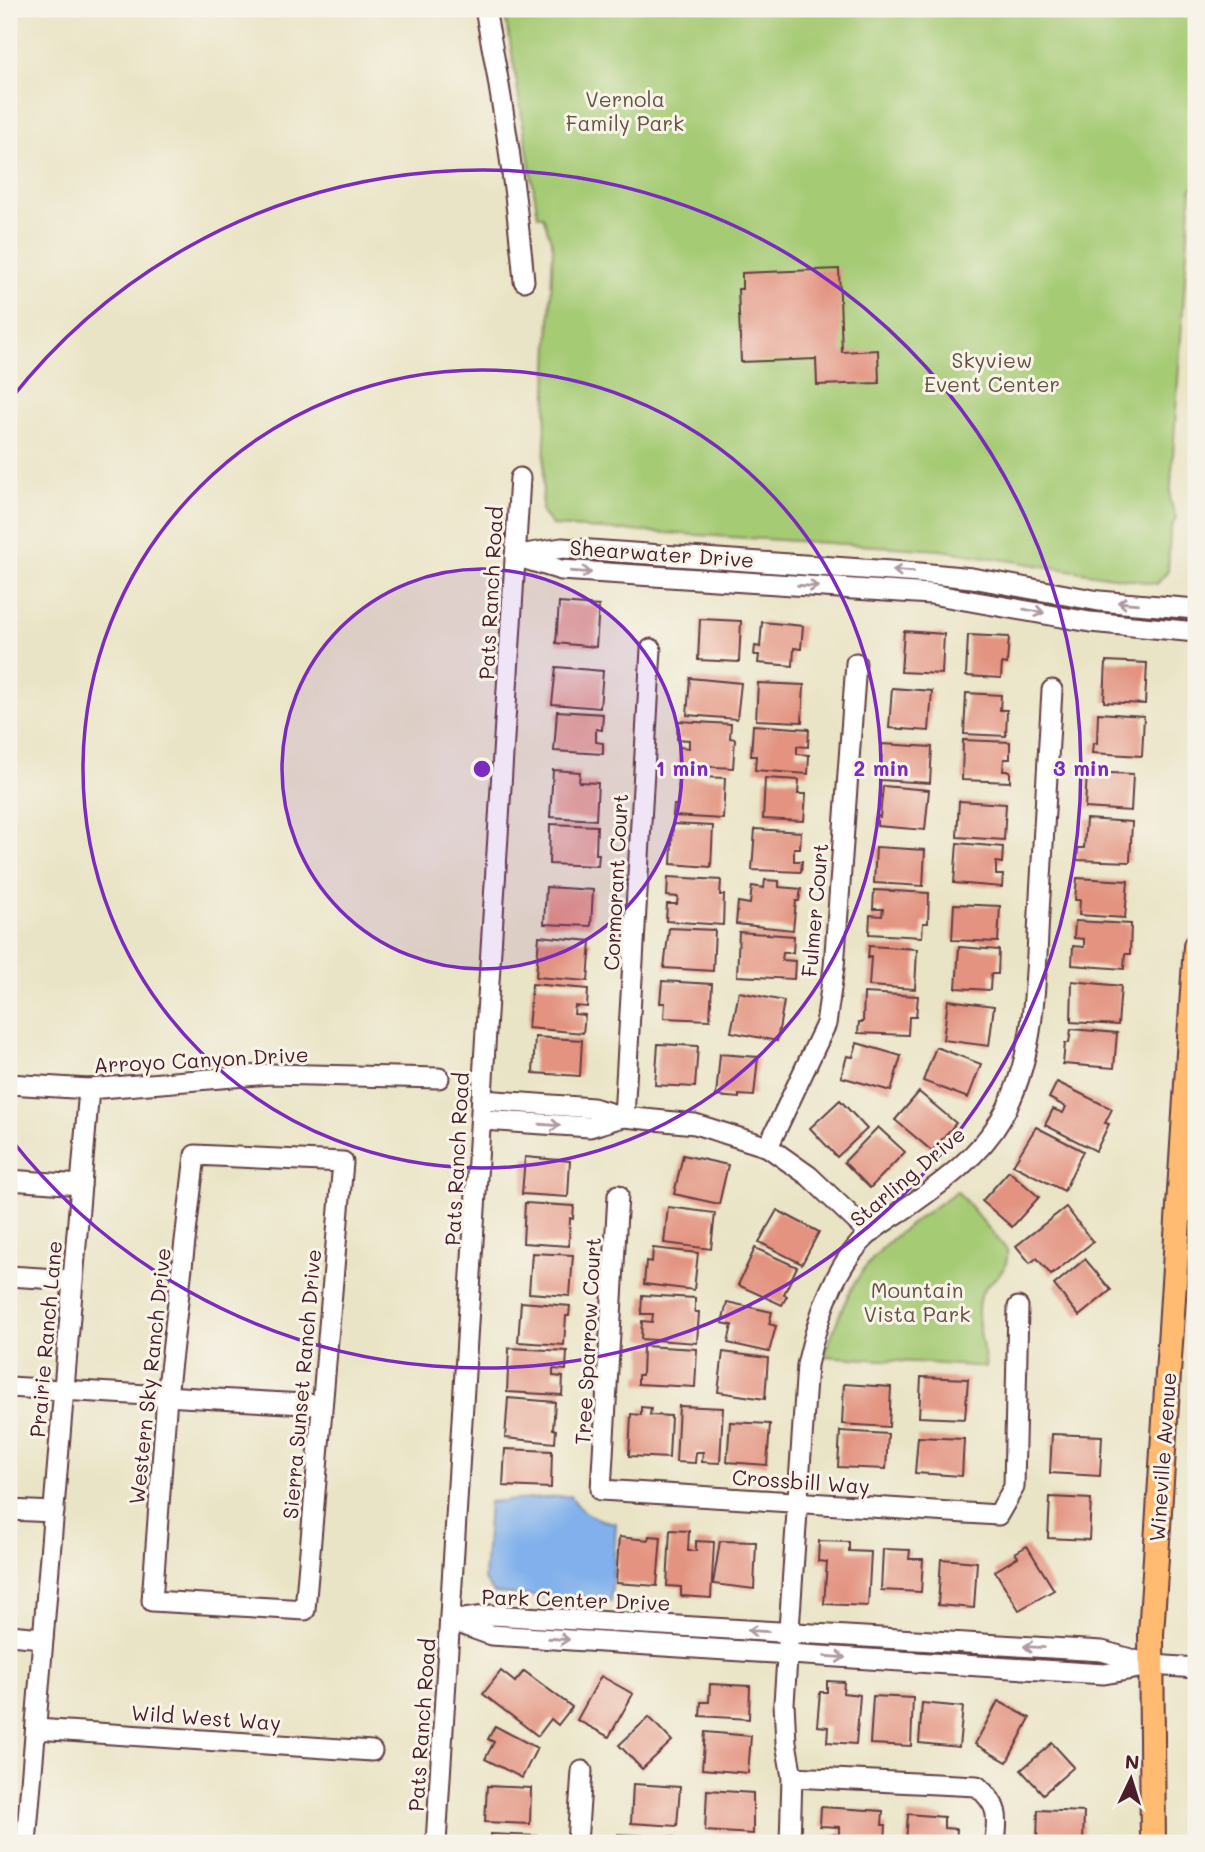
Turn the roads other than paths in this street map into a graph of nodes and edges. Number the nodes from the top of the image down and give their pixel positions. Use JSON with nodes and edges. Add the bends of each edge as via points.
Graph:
{"nodes":[{"id":1,"x":485,"y":9,"type":"edge"},
{"id":2,"x":524,"y":281,"type":"dead end"},
{"id":3,"x":520,"y":478,"type":"dead end"},
{"id":4,"x":515,"y":556,"type":"junction"},
{"id":5,"x":1196,"y":609,"type":"edge"},
{"id":6,"x":1196,"y":632,"type":"edge"},
{"id":7,"x":651,"y":649,"type":"dead end"},
{"id":8,"x":856,"y":663,"type":"dead end"},
{"id":9,"x":1052,"y":690,"type":"dead end"},
{"id":10,"x":1196,"y":946,"type":"edge"},
{"id":11,"x":439,"y":1078,"type":"dead end"},
{"id":12,"x":9,"y":1084,"type":"edge"},
{"id":13,"x":89,"y":1089,"type":"junction"},
{"id":14,"x":482,"y":1100,"type":"junction"},
{"id":15,"x":624,"y":1116,"type":"junction"},
{"id":16,"x":482,"y":1120,"type":"junction"},
{"id":17,"x":768,"y":1147,"type":"junction"},
{"id":18,"x":195,"y":1155,"type":"joint"},
{"id":19,"x":9,"y":1180,"type":"edge"},
{"id":20,"x":81,"y":1185,"type":"junction"},
{"id":21,"x":618,"y":1195,"type":"dead end"},
{"id":22,"x":869,"y":1233,"type":"junction"},
{"id":23,"x":9,"y":1276,"type":"edge"},
{"id":24,"x":73,"y":1280,"type":"junction"},
{"id":25,"x":1018,"y":1307,"type":"dead end"},
{"id":26,"x":9,"y":1387,"type":"edge"},
{"id":27,"x":64,"y":1389,"type":"junction"},
{"id":28,"x":167,"y":1396,"type":"junction"},
{"id":29,"x":321,"y":1405,"type":"junction"},
{"id":30,"x":601,"y":1490,"type":"joint"},
{"id":31,"x":798,"y":1504,"type":"junction"},
{"id":32,"x":9,"y":1510,"type":"edge"},
{"id":33,"x":54,"y":1512,"type":"junction"},
{"id":34,"x":305,"y":1610,"type":"joint"},
{"id":35,"x":450,"y":1621,"type":"junction"},
{"id":36,"x":789,"y":1633,"type":"junction"},
{"id":37,"x":9,"y":1635,"type":"edge"},
{"id":38,"x":43,"y":1638,"type":"junction"},
{"id":39,"x":788,"y":1654,"type":"junction"},
{"id":40,"x":1152,"y":1665,"type":"junction"},
{"id":41,"x":1196,"y":1668,"type":"edge"},
{"id":42,"x":36,"y":1729,"type":"junction"},
{"id":43,"x":373,"y":1751,"type":"dead end"},
{"id":44,"x":582,"y":1772,"type":"dead end"},
{"id":45,"x":792,"y":1777,"type":"junction"},
{"id":46,"x":26,"y":1843,"type":"edge"},
{"id":47,"x":436,"y":1843,"type":"edge"},
{"id":48,"x":577,"y":1843,"type":"edge"},
{"id":49,"x":790,"y":1843,"type":"edge"},
{"id":50,"x":995,"y":1843,"type":"edge"},
{"id":51,"x":1153,"y":1843,"type":"edge"}],
"edges":[{"from":1,"to":2,"type":"street","via":[[500,84]]},
{"from":3,"to":4,"type":"street","name":"Pats Ranch Road"},
{"from":5,"to":4,"type":"street","name":"Shearwater Drive","one_way":true,"via":[[1099,601],[920,573],[562,548]]},
{"from":4,"to":6,"type":"street","name":"Shearwater Drive","one_way":true,"via":[[561,570],[931,594],[1090,622]]},
{"from":4,"to":14,"type":"street","name":"Pats Ranch Road"},
{"from":7,"to":15,"type":"street","name":"Cormorant Court"},
{"from":8,"to":17,"type":"street","name":"Fulmer Court","via":[[827,1024]]},
{"from":9,"to":22,"type":"street","name":"Starling Drive","via":[[1034,988],[1027,1053],[1018,1085],[1000,1121],[979,1147],[936,1187]]},
{"from":10,"to":40,"type":"main road","name":"Wineville Avenue"},
{"from":11,"to":13,"type":"street","name":"Arroyo Canyon Drive","via":[[270,1074]]},
{"from":12,"to":13,"type":"street","name":"Arroyo Canyon Drive"},
{"from":13,"to":20,"type":"street","name":"Prairie Ranch Lane"},
{"from":14,"to":15,"type":"street","via":[[593,1108]]},
{"from":14,"to":16,"type":"street","name":"Pats Ranch Road"},
{"from":16,"to":15,"type":"street","one_way":true,"via":[[590,1127]]},
{"from":15,"to":17,"type":"street","via":[[695,1124]]},
{"from":16,"to":35,"type":"street","name":"Pats Ranch Road"},
{"from":17,"to":22,"type":"street","via":[[809,1175]]},
{"from":18,"to":28,"type":"street","name":"Western Sky Ranch Drive"},
{"from":18,"to":29,"type":"street","name":"Sierra Sunset Ranch Drive","via":[[342,1162]]},
{"from":19,"to":20,"type":"street"},
{"from":20,"to":24,"type":"street","name":"Prairie Ranch Lane"},
{"from":21,"to":30,"type":"street","name":"Tree Sparrow Court"},
{"from":22,"to":31,"type":"street","name":"Starling Drive","via":[[845,1263],[816,1327],[807,1365]]},
{"from":23,"to":24,"type":"street"},
{"from":24,"to":27,"type":"street","name":"Prairie Ranch Lane"},
{"from":25,"to":31,"type":"street","name":"Crossbill Way","via":[[1014,1487],[998,1515]]},
{"from":26,"to":27,"type":"street"},
{"from":27,"to":28,"type":"street"},
{"from":27,"to":33,"type":"street","name":"Prairie Ranch Lane"},
{"from":28,"to":29,"type":"street"},
{"from":28,"to":34,"type":"street","name":"Western Sky Ranch Drive","via":[[152,1601]]},
{"from":29,"to":34,"type":"street","name":"Sierra Sunset Ranch Drive"},
{"from":30,"to":31,"type":"street","name":"Crossbill Way"},
{"from":31,"to":36,"type":"street","name":"Starling Drive"},
{"from":32,"to":33,"type":"street"},
{"from":33,"to":38,"type":"street","name":"Prairie Ranch Lane"},
{"from":36,"to":35,"type":"street","name":"Park Center Drive","one_way":true,"via":[[492,1615]]},
{"from":35,"to":39,"type":"street","name":"Park Center Drive","one_way":true,"via":[[491,1635]]},
{"from":35,"to":47,"type":"street","name":"Pats Ranch Road"},
{"from":36,"to":39,"type":"street","name":"Starling Drive"},
{"from":40,"to":36,"type":"street","name":"Park Center Drive","one_way":true,"via":[[1102,1651]]},
{"from":37,"to":38,"type":"street"},
{"from":38,"to":42,"type":"street","name":"Prairie Ranch Lane"},
{"from":39,"to":40,"type":"street","name":"Park Center Drive","one_way":true,"via":[[1104,1674]]},
{"from":39,"to":45,"type":"street","name":"Starling Drive","via":[[784,1722]]},
{"from":40,"to":41,"type":"street","name":"Park Center Drive"},
{"from":40,"to":51,"type":"main road","name":"Wineville Avenue"},
{"from":42,"to":43,"type":"street","name":"Wild West Way"},
{"from":42,"to":46,"type":"street","name":"Prairie Ranch Lane"},
{"from":44,"to":48,"type":"street"},
{"from":45,"to":49,"type":"street","name":"Starling Drive"},
{"from":45,"to":50,"type":"street","via":[[977,1786],[990,1797],[998,1816]]}]}
